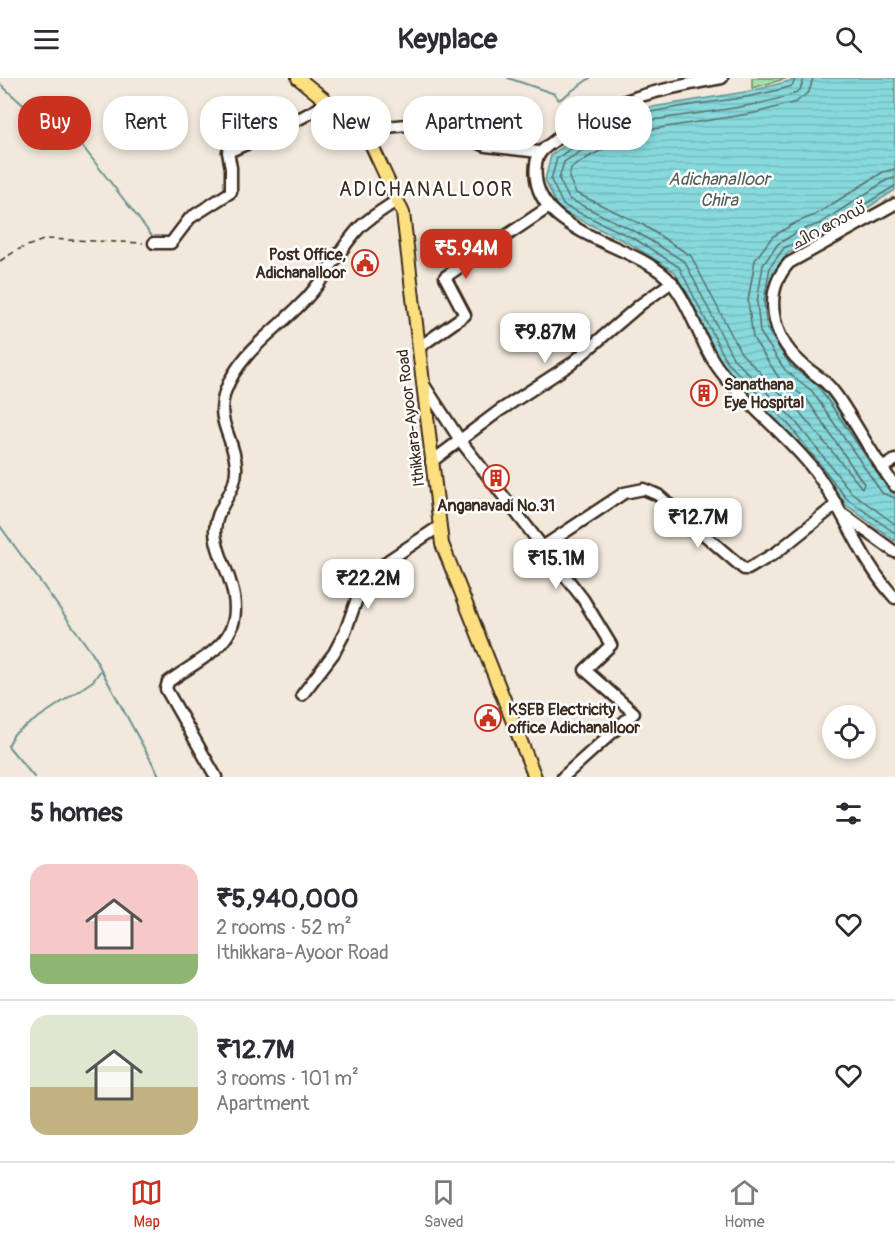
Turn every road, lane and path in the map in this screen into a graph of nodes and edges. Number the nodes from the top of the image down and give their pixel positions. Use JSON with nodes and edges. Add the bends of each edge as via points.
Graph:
{"nodes":[{"id":1,"x":298,"y":78,"type":"edge"},
{"id":2,"x":722,"y":78,"type":"edge"},
{"id":3,"x":665,"y":83,"type":"edge"},
{"id":4,"x":320,"y":96,"type":"edge"},
{"id":5,"x":311,"y":112,"type":"edge"},
{"id":6,"x":391,"y":127,"type":"edge"},
{"id":7,"x":374,"y":150,"type":"edge"},
{"id":8,"x":539,"y":152,"type":"junction"},
{"id":9,"x":397,"y":200,"type":"junction"},
{"id":10,"x":895,"y":204,"type":"edge"},
{"id":11,"x":549,"y":207,"type":"junction"},
{"id":12,"x":154,"y":243,"type":"joint"},
{"id":13,"x":0,"y":261,"type":"edge"},
{"id":14,"x":672,"y":282,"type":"junction"},
{"id":15,"x":418,"y":348,"type":"junction"},
{"id":16,"x":422,"y":382,"type":"junction"},
{"id":17,"x":460,"y":440,"type":"junction"},
{"id":18,"x":895,"y":460,"type":"edge"},
{"id":19,"x":431,"y":462,"type":"junction"},
{"id":20,"x":882,"y":468,"type":"junction"},
{"id":21,"x":895,"y":486,"type":"edge"},
{"id":22,"x":837,"y":504,"type":"junction"},
{"id":23,"x":844,"y":515,"type":"junction"},
{"id":24,"x":440,"y":526,"type":"junction"},
{"id":25,"x":541,"y":548,"type":"junction"},
{"id":26,"x":895,"y":552,"type":"edge"},
{"id":27,"x":895,"y":598,"type":"edge"},
{"id":28,"x":302,"y":694,"type":"dead end"},
{"id":29,"x":216,"y":777,"type":"edge"},
{"id":30,"x":535,"y":777,"type":"edge"},
{"id":31,"x":563,"y":777,"type":"edge"}],
"edges":[{"from":1,"to":4,"type":"main road","name":"Ithikkara-Ayoor Road"},
{"from":2,"to":3,"type":"street"},
{"from":3,"to":8,"type":"street","via":[[575,125]]},
{"from":5,"to":12,"type":"street","via":[[228,152],[231,192],[190,218],[171,243]]},
{"from":6,"to":8,"type":"street","via":[[426,123],[486,146]]},
{"from":7,"to":9,"type":"main road","name":"Ithikkara-Ayoor Road"},
{"from":8,"to":11,"type":"street","via":[[535,165],[537,179]]},
{"from":9,"to":15,"type":"main road","name":"Ithikkara-Ayoor Road","via":[[403,213]]},
{"from":9,"to":29,"type":"street","via":[[361,226],[302,303],[249,353],[225,391],[220,417],[231,440],[237,468],[234,487],[215,529],[234,592],[236,621],[215,649],[168,682],[166,689]]},
{"from":10,"to":20,"type":"street","name":"ചിറ റോഡ്","via":[[789,263],[778,278],[772,310],[791,352],[802,365],[820,375],[837,395]]},
{"from":11,"to":14,"type":"street","via":[[566,223],[651,263]]},
{"from":11,"to":15,"type":"street","via":[[445,277],[465,315]]},
{"from":12,"to":13,"type":"path","via":[[46,239]]},
{"from":14,"to":17,"type":"street","via":[[571,364]]},
{"from":14,"to":22,"type":"street","via":[[722,373],[810,465]]},
{"from":15,"to":16,"type":"main road","name":"Ithikkara-Ayoor Road"},
{"from":16,"to":17,"type":"street"},
{"from":16,"to":19,"type":"main road","name":"Ithikkara-Ayoor Road"},
{"from":17,"to":19,"type":"street"},
{"from":17,"to":25,"type":"street"},
{"from":18,"to":20,"type":"street"},
{"from":19,"to":24,"type":"main road","name":"Ithikkara-Ayoor Road"},
{"from":20,"to":21,"type":"street","name":"ചിറ റോഡ്"},
{"from":22,"to":23,"type":"street"},
{"from":22,"to":25,"type":"street","via":[[777,552],[748,569],[658,495],[644,489],[624,493]]},
{"from":23,"to":26,"type":"street"},
{"from":23,"to":27,"type":"street","via":[[870,569]]},
{"from":24,"to":28,"type":"street","via":[[389,560],[362,585],[334,653]]},
{"from":24,"to":30,"type":"main road","name":"Ithikkara-Ayoor Road","via":[[442,544]]},
{"from":25,"to":31,"type":"street","via":[[583,599],[611,645],[585,670],[634,713]]}]}
